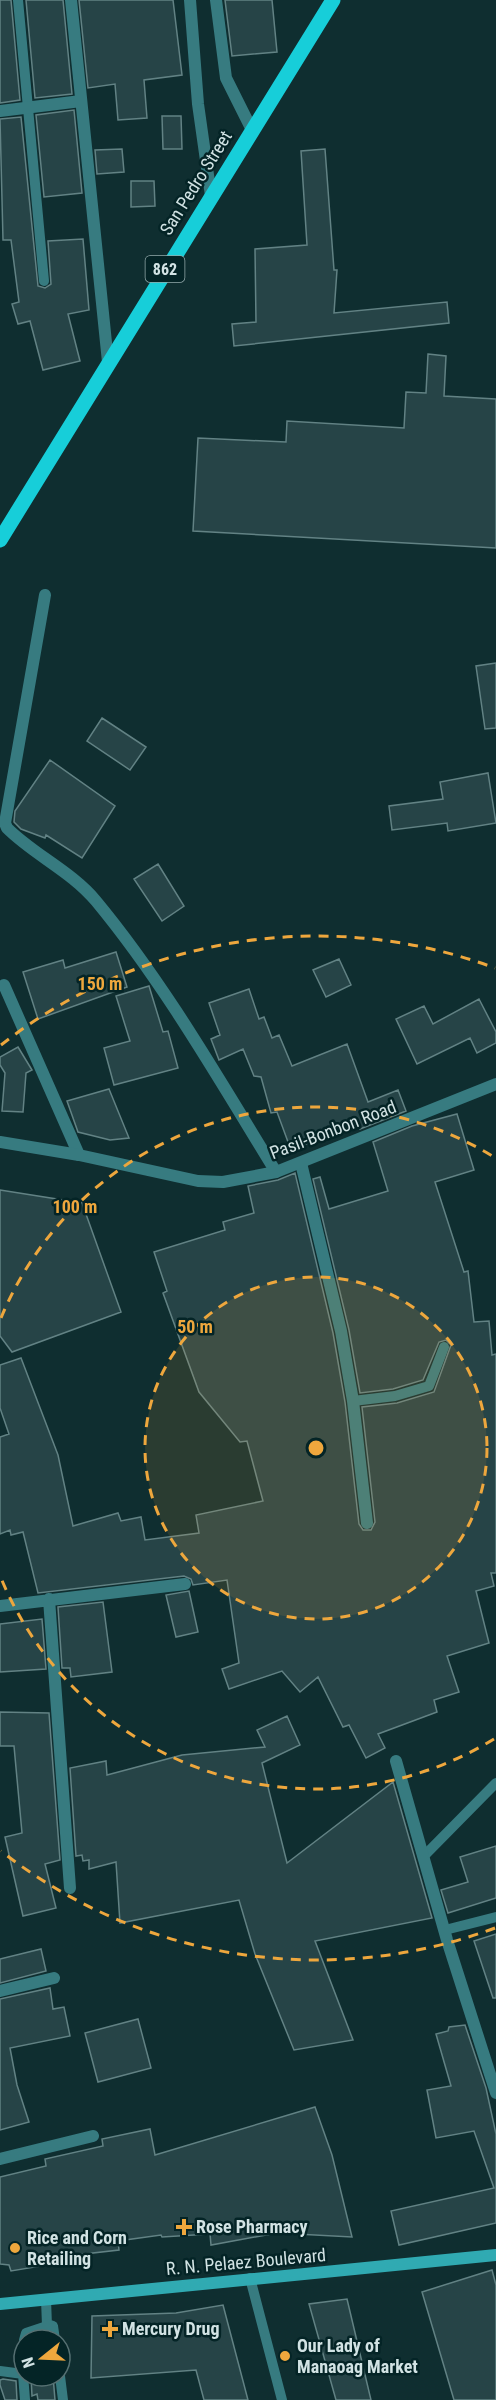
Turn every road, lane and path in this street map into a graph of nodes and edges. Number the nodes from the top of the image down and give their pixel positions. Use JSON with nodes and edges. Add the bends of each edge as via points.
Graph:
{"nodes":[{"id":1,"x":18,"y":0,"type":"edge"},
{"id":2,"x":70,"y":0,"type":"edge"},
{"id":3,"x":190,"y":0,"type":"edge"},
{"id":4,"x":216,"y":0,"type":"edge"},
{"id":5,"x":333,"y":0,"type":"edge"},
{"id":6,"x":81,"y":101,"type":"junction"},
{"id":7,"x":27,"y":109,"type":"junction"},
{"id":8,"x":0,"y":111,"type":"edge"},
{"id":9,"x":252,"y":130,"type":"junction"},
{"id":10,"x":211,"y":196,"type":"junction"},
{"id":11,"x":44,"y":281,"type":"dead end"},
{"id":12,"x":108,"y":362,"type":"junction"},
{"id":13,"x":2,"y":532,"type":"edge"},
{"id":14,"x":45,"y":595,"type":"dead end"},
{"id":15,"x":4,"y":985,"type":"dead end"},
{"id":16,"x":496,"y":1084,"type":"edge"},
{"id":17,"x":0,"y":1142,"type":"edge"},
{"id":18,"x":79,"y":1155,"type":"junction"},
{"id":19,"x":301,"y":1163,"type":"junction"},
{"id":20,"x":276,"y":1172,"type":"junction"},
{"id":21,"x":444,"y":1347,"type":"dead end"},
{"id":22,"x":353,"y":1401,"type":"junction"},
{"id":23,"x":367,"y":1523,"type":"dead end"},
{"id":24,"x":185,"y":1584,"type":"dead end"},
{"id":25,"x":49,"y":1599,"type":"junction"},
{"id":26,"x":0,"y":1606,"type":"edge"},
{"id":27,"x":396,"y":1761,"type":"dead end"},
{"id":28,"x":496,"y":1783,"type":"edge"},
{"id":29,"x":424,"y":1856,"type":"junction"},
{"id":30,"x":70,"y":1888,"type":"dead end"},
{"id":31,"x":496,"y":1917,"type":"edge"},
{"id":32,"x":445,"y":1930,"type":"junction"},
{"id":33,"x":54,"y":1978,"type":"dead end"},
{"id":34,"x":0,"y":1991,"type":"edge"},
{"id":35,"x":496,"y":2093,"type":"edge"},
{"id":36,"x":93,"y":2136,"type":"dead end"},
{"id":37,"x":0,"y":2159,"type":"edge"},
{"id":38,"x":496,"y":2255,"type":"edge"},
{"id":39,"x":250,"y":2278,"type":"junction"},
{"id":40,"x":46,"y":2299,"type":"junction"},
{"id":41,"x":0,"y":2304,"type":"edge"},
{"id":42,"x":47,"y":2326,"type":"junction"},
{"id":43,"x":41,"y":2328,"type":"edge"},
{"id":44,"x":53,"y":2328,"type":"edge"},
{"id":45,"x":282,"y":2400,"type":"edge"}],
"edges":[{"from":1,"to":7,"type":"lane"},
{"from":2,"to":6,"type":"street"},
{"from":3,"to":10,"type":"street","via":[[198,104]]},
{"from":4,"to":9,"type":"street","via":[[226,78]]},
{"from":5,"to":9,"type":"main road","name":"San Pedro Street","number":"862"},
{"from":6,"to":7,"type":"street"},
{"from":6,"to":12,"type":"street"},
{"from":7,"to":8,"type":"street"},
{"from":7,"to":11,"type":"lane"},
{"from":9,"to":10,"type":"main road","name":"San Pedro Street","number":"862"},
{"from":10,"to":12,"type":"main road","name":"San Pedro Street","number":"862"},
{"from":12,"to":13,"type":"main road","name":"San Pedro Street","number":"862"},
{"from":14,"to":20,"type":"street","via":[[7,828],[95,899],[205,1057]]},
{"from":15,"to":18,"type":"street"},
{"from":16,"to":19,"type":"street","name":"Pasil-Bonbon Road"},
{"from":17,"to":18,"type":"street","name":"Pasil-Bonbon Road"},
{"from":18,"to":20,"type":"street","name":"Pasil-Bonbon Road","via":[[198,1181],[223,1182]]},
{"from":19,"to":20,"type":"street","name":"Pasil-Bonbon Road"},
{"from":19,"to":22,"type":"street","via":[[341,1331]]},
{"from":21,"to":22,"type":"lane","via":[[429,1386],[395,1396]]},
{"from":22,"to":23,"type":"street"},
{"from":24,"to":25,"type":"street"},
{"from":25,"to":26,"type":"street"},
{"from":25,"to":30,"type":"street"},
{"from":27,"to":29,"type":"street"},
{"from":28,"to":29,"type":"lane"},
{"from":29,"to":32,"type":"street"},
{"from":31,"to":32,"type":"lane"},
{"from":32,"to":35,"type":"street"},
{"from":33,"to":34,"type":"street"},
{"from":36,"to":37,"type":"street"},
{"from":38,"to":39,"type":"main road","name":"R. N. Pelaez Boulevard"},
{"from":39,"to":40,"type":"main road","name":"R. N. Pelaez Boulevard"},
{"from":39,"to":45,"type":"lane"},
{"from":40,"to":41,"type":"main road","name":"R. N. Pelaez Boulevard"},
{"from":40,"to":42,"type":"lane"},
{"from":42,"to":43,"type":"lane"},
{"from":42,"to":44,"type":"lane"}]}
